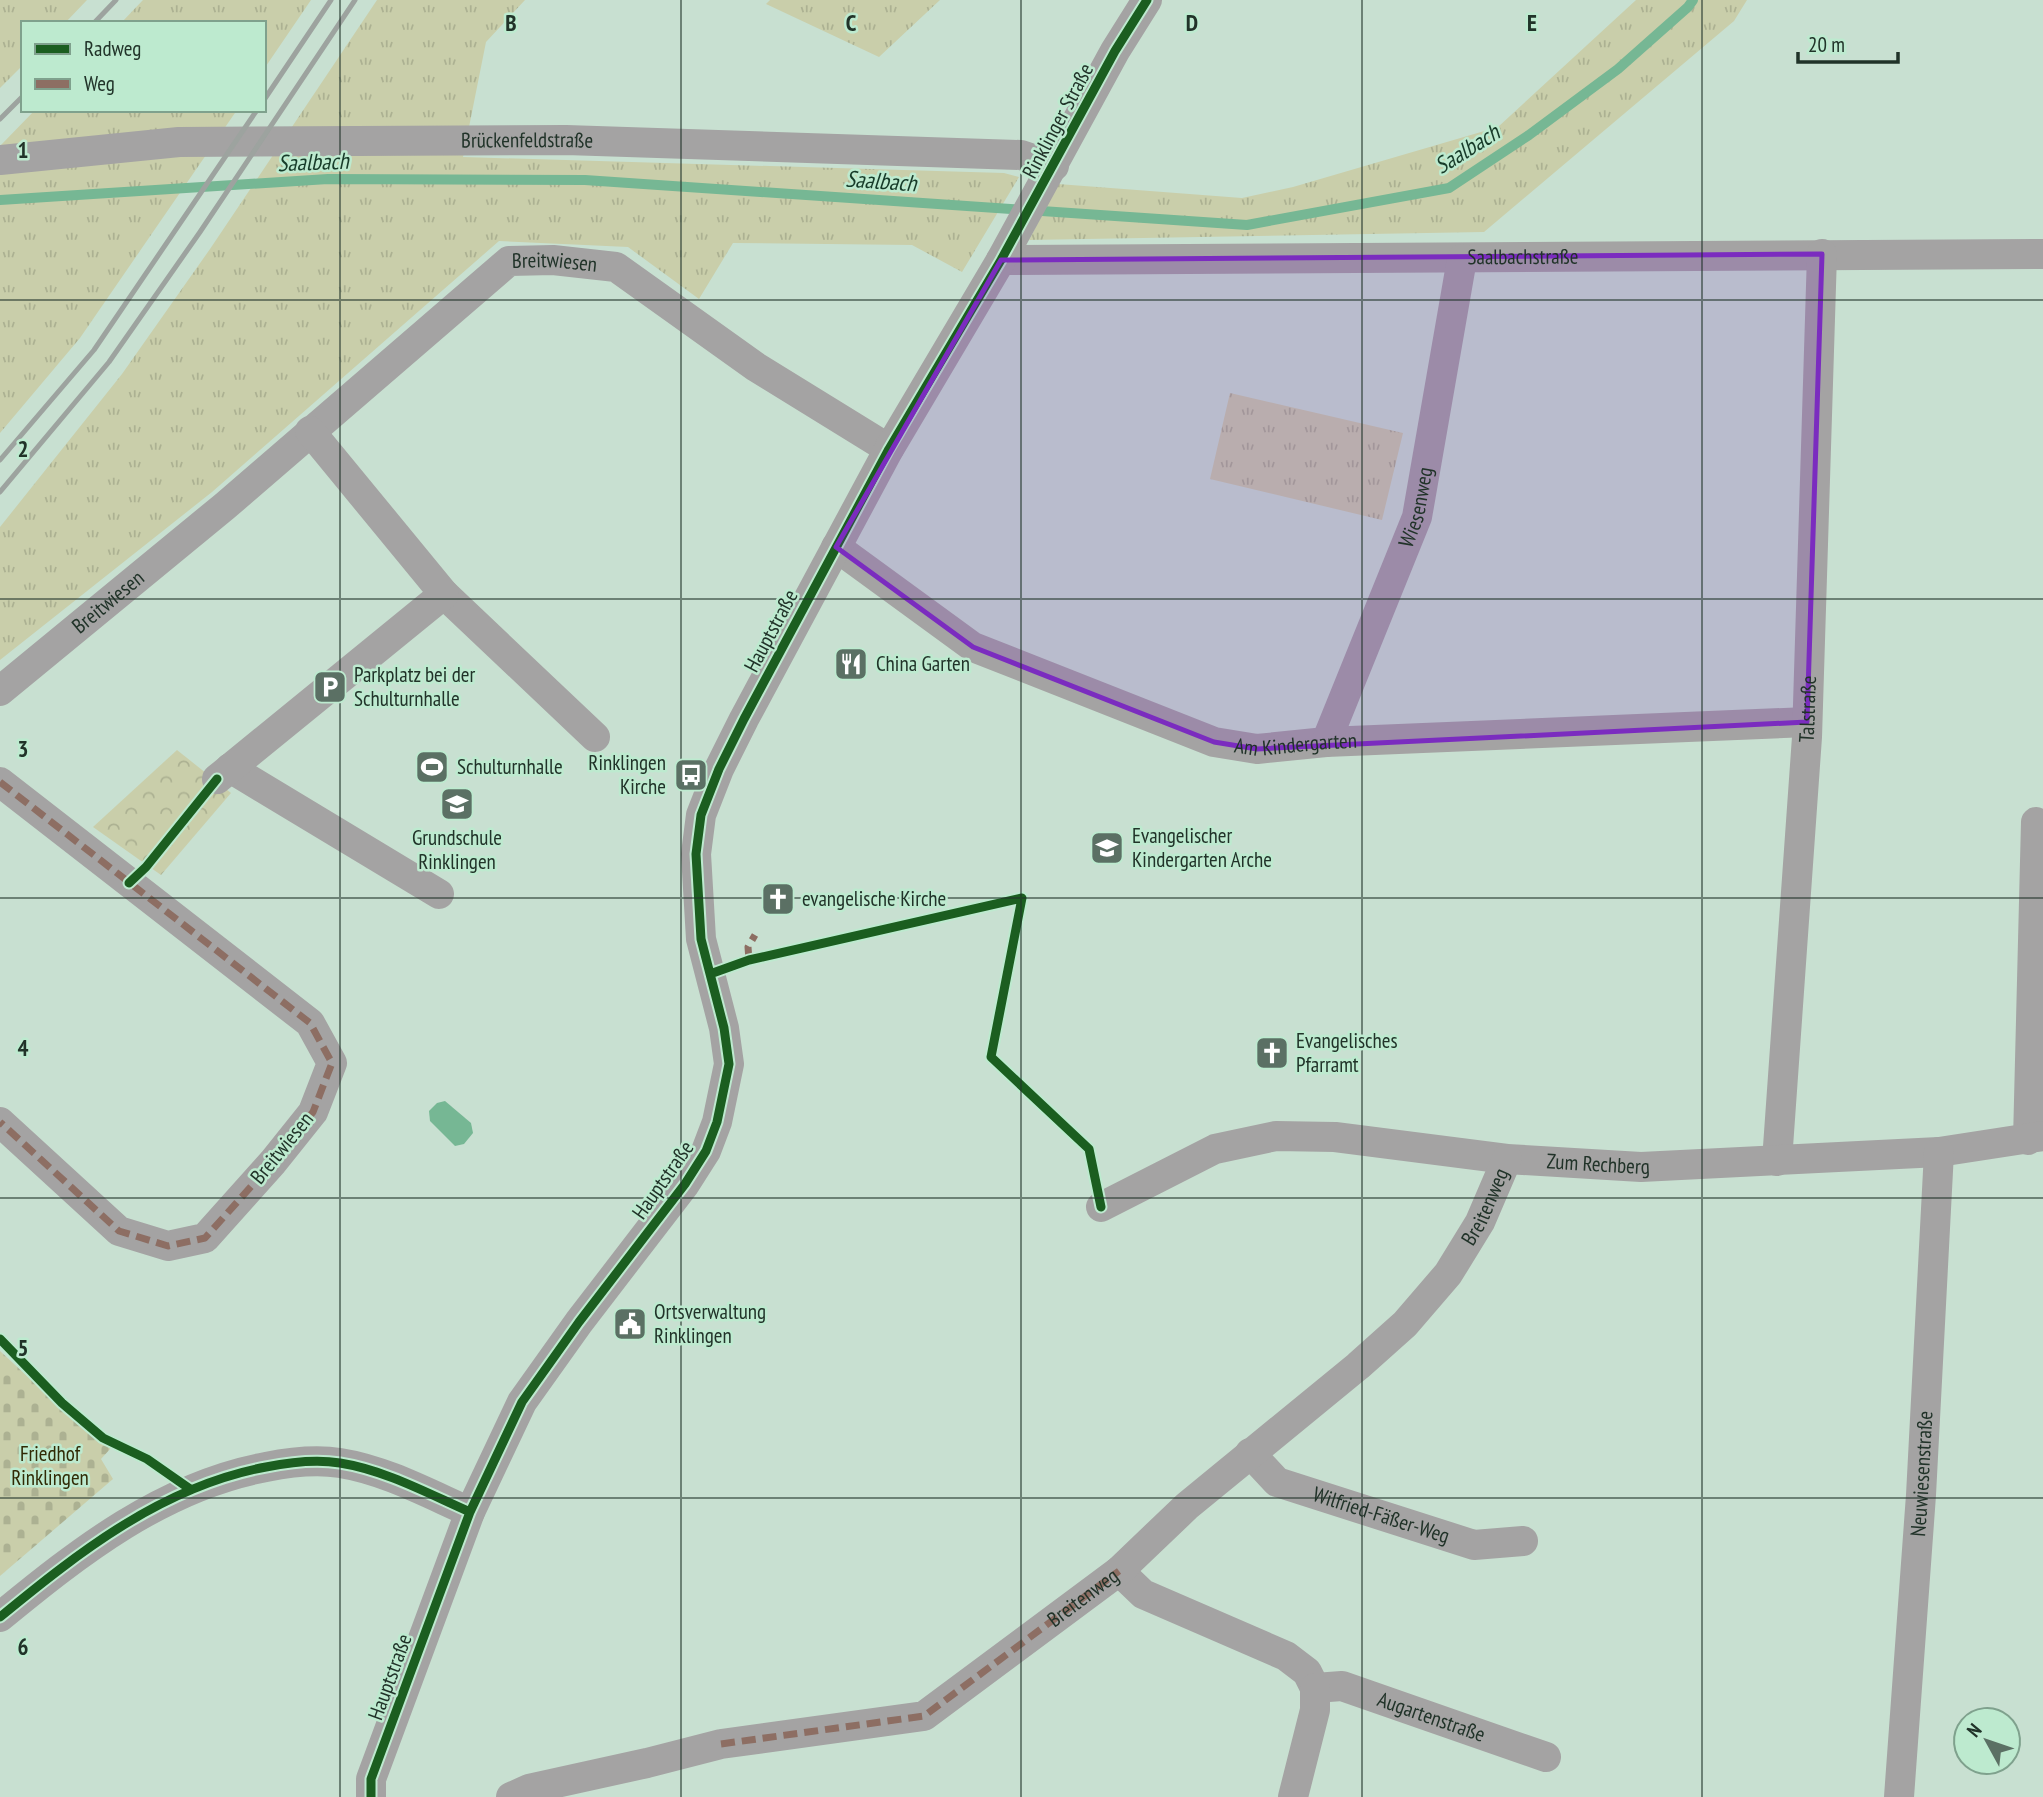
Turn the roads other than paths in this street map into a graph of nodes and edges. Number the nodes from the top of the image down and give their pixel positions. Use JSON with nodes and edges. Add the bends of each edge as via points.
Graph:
{"nodes":[{"id":1,"x":1147,"y":0,"type":"edge"},
{"id":2,"x":0,"y":160,"type":"edge"},
{"id":3,"x":1049,"y":175,"type":"junction"},
{"id":4,"x":1004,"y":254,"type":"junction"},
{"id":5,"x":1822,"y":254,"type":"junction"},
{"id":6,"x":2043,"y":254,"type":"edge"},
{"id":7,"x":1462,"y":259,"type":"junction"},
{"id":8,"x":310,"y":431,"type":"junction"},
{"id":9,"x":889,"y":449,"type":"junction"},
{"id":10,"x":836,"y":547,"type":"junction"},
{"id":11,"x":444,"y":594,"type":"junction"},
{"id":12,"x":0,"y":691,"type":"edge"},
{"id":13,"x":1807,"y":722,"type":"junction"},
{"id":14,"x":595,"y":737,"type":"dead end"},
{"id":15,"x":1326,"y":742,"type":"junction"},
{"id":16,"x":0,"y":782,"type":"edge"},
{"id":17,"x":2036,"y":821,"type":"dead end"},
{"id":18,"x":439,"y":894,"type":"dead end"},
{"id":19,"x":0,"y":1122,"type":"edge"},
{"id":20,"x":2036,"y":1138,"type":"edge"},
{"id":21,"x":1939,"y":1152,"type":"junction"},
{"id":22,"x":1507,"y":1159,"type":"junction"},
{"id":23,"x":1777,"y":1161,"type":"junction"},
{"id":24,"x":1101,"y":1207,"type":"dead end"},
{"id":25,"x":1250,"y":1453,"type":"junction"},
{"id":26,"x":470,"y":1511,"type":"junction"},
{"id":27,"x":1523,"y":1541,"type":"dead end"},
{"id":28,"x":1119,"y":1571,"type":"junction"},
{"id":29,"x":0,"y":1617,"type":"edge"},
{"id":30,"x":1315,"y":1688,"type":"junction"},
{"id":31,"x":1546,"y":1757,"type":"dead end"},
{"id":32,"x":371,"y":1797,"type":"edge"},
{"id":33,"x":511,"y":1797,"type":"edge"},
{"id":34,"x":1293,"y":1797,"type":"edge"},
{"id":35,"x":1899,"y":1797,"type":"edge"}],
"edges":[{"from":1,"to":3,"type":"street","name":"Rinklinger Straße"},
{"from":2,"to":3,"type":"street","name":"Brückenfeldstraße","via":[[179,142],[566,140],[1021,155]]},
{"from":3,"to":4,"type":"street","name":"Rinklinger Straße"},
{"from":4,"to":7,"type":"street","name":"Saalbachstraße"},
{"from":4,"to":9,"type":"street","name":"Hauptstraße"},
{"from":5,"to":6,"type":"street","name":"Saalbachstraße"},
{"from":5,"to":7,"type":"street","name":"Saalbachstraße"},
{"from":5,"to":13,"type":"street","name":"Talstraße"},
{"from":7,"to":15,"type":"street","name":"Wiesenweg","via":[[1417,517]]},
{"from":8,"to":9,"type":"street","name":"Breitwiesen","via":[[509,261],[554,260],[616,267],[756,367]]},
{"from":8,"to":11,"type":"street"},
{"from":8,"to":12,"type":"street","name":"Breitwiesen"},
{"from":9,"to":10,"type":"street","name":"Hauptstraße"},
{"from":10,"to":15,"type":"street","name":"Am Kindergarten","via":[[973,647],[1214,742],[1257,749]]},
{"from":10,"to":26,"type":"street","name":"Hauptstraße","via":[[744,719],[701,815],[696,854],[701,939],[729,1064],[726,1090],[706,1151],[522,1402]]},
{"from":11,"to":14,"type":"street"},
{"from":11,"to":18,"type":"street","via":[[224,774]]},
{"from":13,"to":15,"type":"street","name":"Am Kindergarten"},
{"from":13,"to":23,"type":"street","name":"Talstraße"},
{"from":16,"to":19,"type":"street","name":"Breitwiesen","via":[[310,1023],[332,1063],[313,1112],[205,1238],[168,1246],[119,1231]]},
{"from":17,"to":20,"type":"street","name":"Zum Rechberg"},
{"from":20,"to":21,"type":"street","name":"Zum Rechberg"},
{"from":21,"to":23,"type":"street","name":"Zum Rechberg"},
{"from":21,"to":35,"type":"street","name":"Neuwiesenstraße"},
{"from":22,"to":23,"type":"street","name":"Zum Rechberg","via":[[1641,1167]]},
{"from":22,"to":24,"type":"street","name":"Zum Rechberg","via":[[1335,1137],[1276,1136],[1214,1149]]},
{"from":22,"to":25,"type":"street","name":"Breitenweg","via":[[1480,1222],[1448,1274],[1405,1324]]},
{"from":25,"to":27,"type":"street","name":"Wilfried-Fäßer-Weg","via":[[1277,1482],[1474,1545]]},
{"from":25,"to":28,"type":"street","name":"Breitenweg"},
{"from":26,"to":29,"type":"street","via":[[383,1474],[340,1463],[297,1461],[247,1470],[190,1489],[136,1516],[64,1564]]},
{"from":26,"to":32,"type":"street","name":"Hauptstraße","via":[[371,1779]]},
{"from":28,"to":30,"type":"street","via":[[1143,1594],[1286,1656],[1307,1672]]},
{"from":28,"to":33,"type":"street","name":"Breitenweg","via":[[924,1716],[721,1744]]},
{"from":30,"to":31,"type":"street","name":"Augartenstraße","via":[[1342,1686]]},
{"from":30,"to":34,"type":"street","via":[[1315,1710]]}]}
